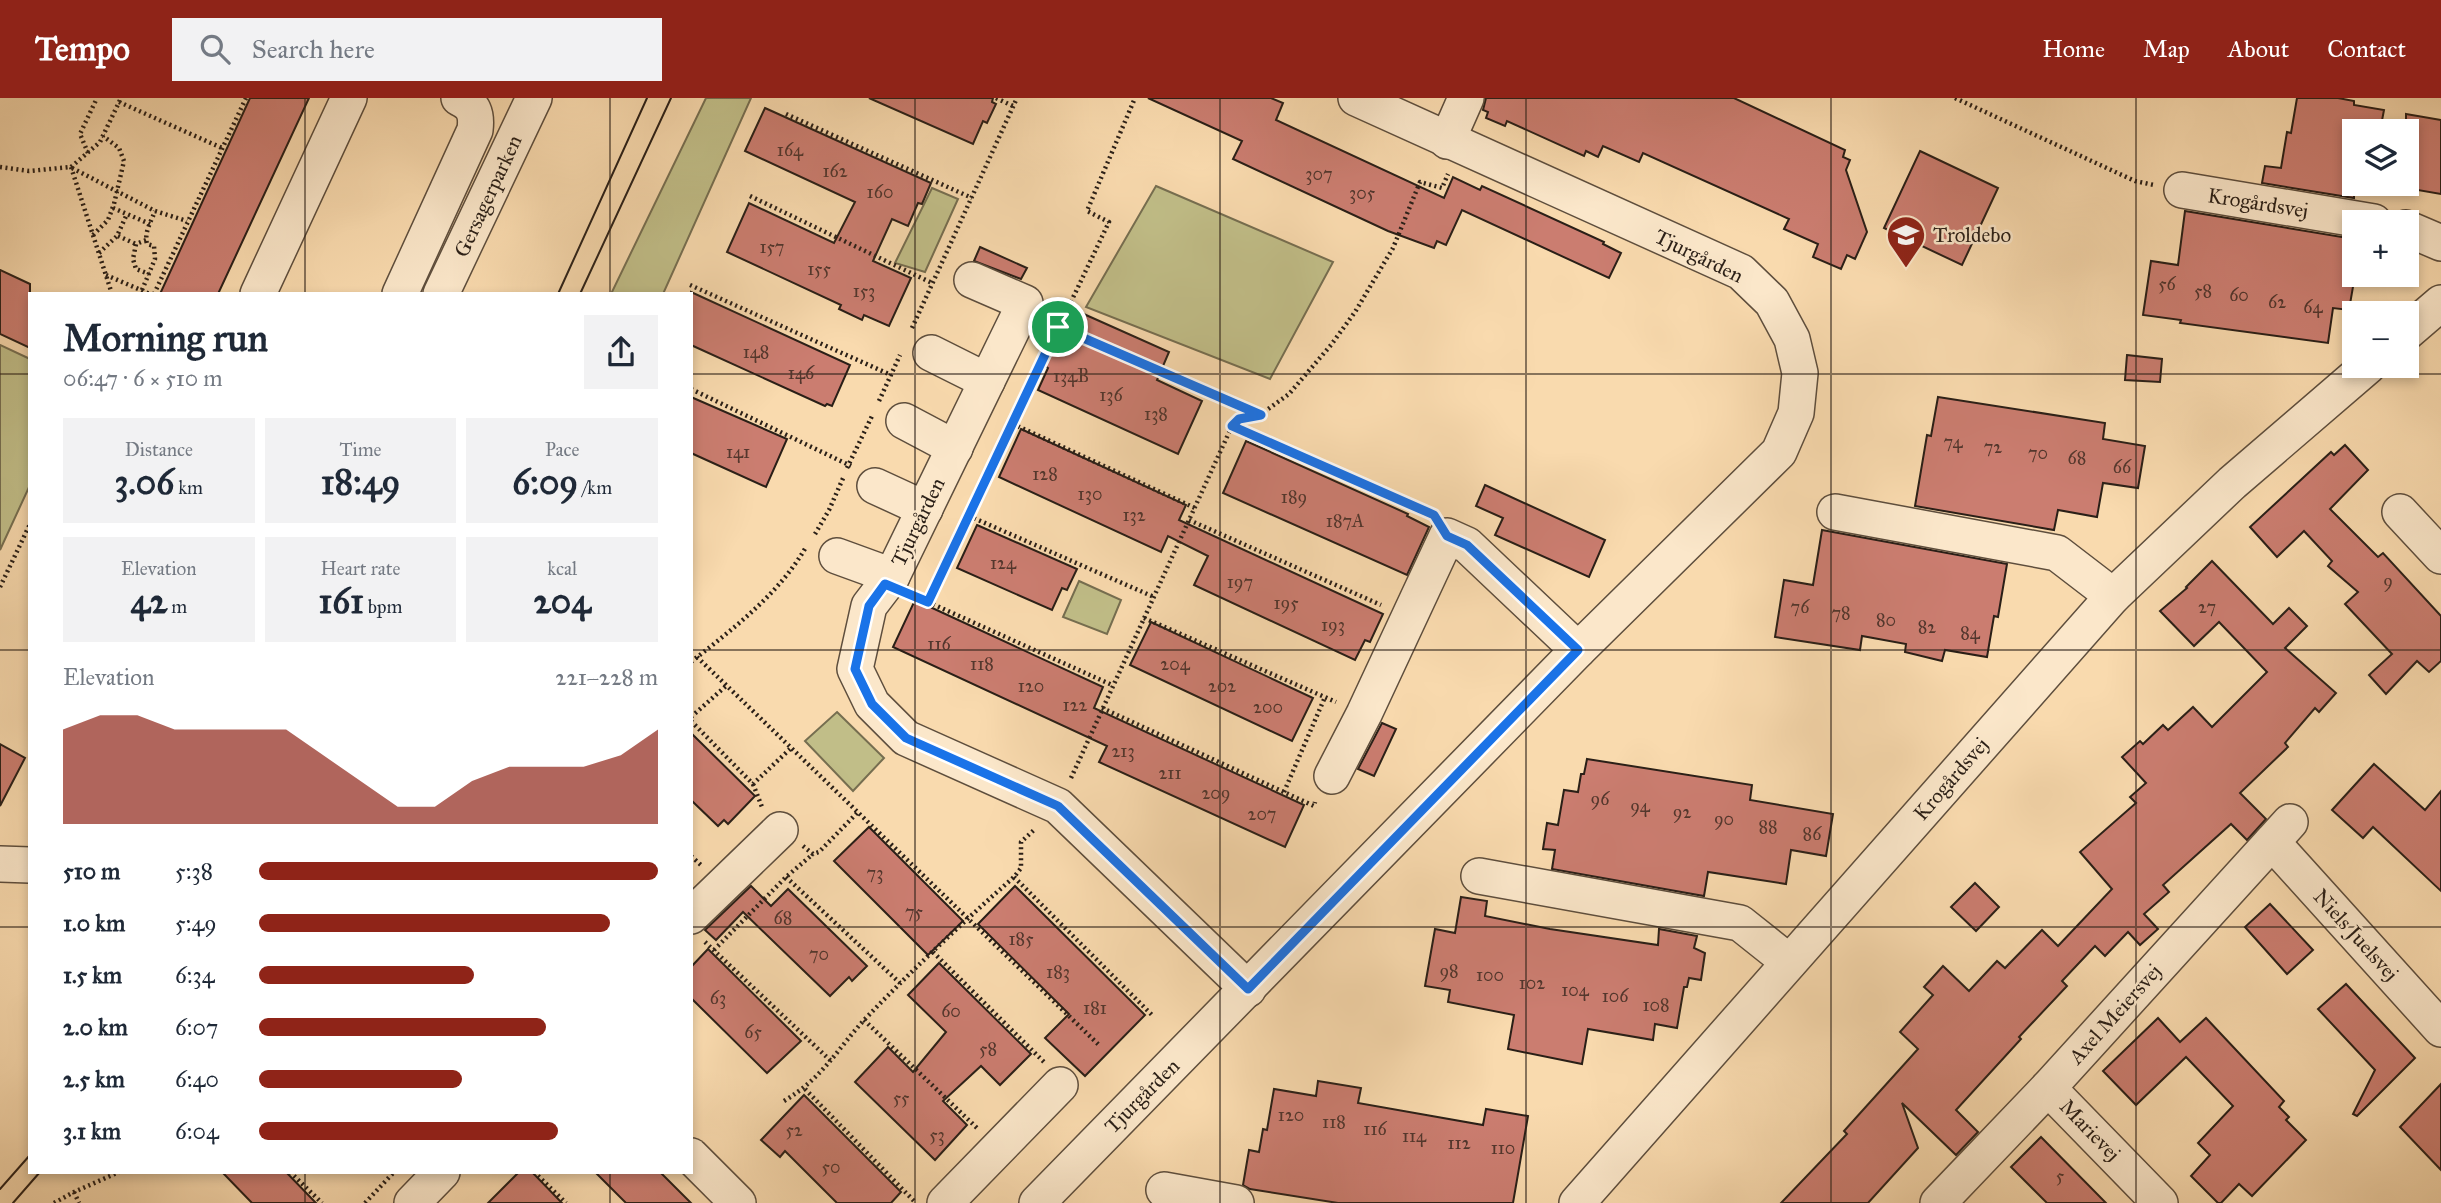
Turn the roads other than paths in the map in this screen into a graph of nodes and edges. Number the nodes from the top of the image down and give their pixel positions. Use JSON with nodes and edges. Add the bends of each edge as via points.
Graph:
{"nodes":[{"id":1,"x":349,"y":98,"type":"edge"},
{"id":2,"x":459,"y":98,"type":"edge"},
{"id":3,"x":534,"y":98,"type":"edge"},
{"id":4,"x":1356,"y":98,"type":"edge"},
{"id":5,"x":1466,"y":98,"type":"edge"},
{"id":6,"x":1453,"y":143,"type":"junction"},
{"id":7,"x":2182,"y":190,"type":"road end"},
{"id":8,"x":2342,"y":217,"type":"edge"},
{"id":9,"x":2419,"y":234,"type":"edge"},
{"id":10,"x":2441,"y":243,"type":"edge"},
{"id":11,"x":972,"y":280,"type":"dead end"},
{"id":12,"x":259,"y":292,"type":"edge"},
{"id":13,"x":401,"y":292,"type":"edge"},
{"id":14,"x":443,"y":292,"type":"edge"},
{"id":15,"x":2441,"y":303,"type":"edge"},
{"id":16,"x":2419,"y":322,"type":"edge"},
{"id":17,"x":915,"y":345,"type":"road end"},
{"id":18,"x":2354,"y":378,"type":"edge"},
{"id":19,"x":987,"y":381,"type":"junction"},
{"id":20,"x":904,"y":421,"type":"dead end"},
{"id":21,"x":954,"y":448,"type":"junction"},
{"id":22,"x":862,"y":475,"type":"road end"},
{"id":23,"x":925,"y":509,"type":"junction"},
{"id":24,"x":1835,"y":512,"type":"dead end"},
{"id":25,"x":2400,"y":512,"type":"dead end"},
{"id":26,"x":837,"y":556,"type":"dead end"},
{"id":27,"x":2441,"y":556,"type":"edge"},
{"id":28,"x":889,"y":580,"type":"junction"},
{"id":29,"x":2113,"y":596,"type":"junction"},
{"id":30,"x":1578,"y":650,"type":"junction"},
{"id":31,"x":1332,"y":776,"type":"road end"},
{"id":32,"x":774,"y":824,"type":"road end"},
{"id":33,"x":2281,"y":832,"type":"joint"},
{"id":34,"x":0,"y":864,"type":"edge"},
{"id":35,"x":28,"y":865,"type":"edge"},
{"id":36,"x":1479,"y":876,"type":"dead end"},
{"id":37,"x":695,"y":926,"type":"edge"},
{"id":38,"x":1789,"y":962,"type":"junction"},
{"id":39,"x":1248,"y":989,"type":"junction"},
{"id":40,"x":2441,"y":1029,"type":"edge"},
{"id":41,"x":1060,"y":1085,"type":"road end"},
{"id":42,"x":2048,"y":1087,"type":"junction"},
{"id":43,"x":693,"y":1158,"type":"edge"},
{"id":44,"x":440,"y":1174,"type":"edge"},
{"id":45,"x":1164,"y":1190,"type":"dead end"},
{"id":46,"x":412,"y":1203,"type":"edge"},
{"id":47,"x":738,"y":1203,"type":"edge"},
{"id":48,"x":945,"y":1203,"type":"edge"},
{"id":49,"x":1037,"y":1203,"type":"edge"},
{"id":50,"x":1236,"y":1203,"type":"edge"},
{"id":51,"x":1577,"y":1203,"type":"edge"},
{"id":52,"x":1938,"y":1203,"type":"edge"},
{"id":53,"x":2160,"y":1203,"type":"edge"}],
"edges":[{"from":1,"to":12,"type":"street"},
{"from":2,"to":13,"type":"street","via":[[471,105],[475,130]]},
{"from":3,"to":14,"type":"street","name":"Gersagerparken"},
{"from":4,"to":6,"type":"street","name":"Tjurgården"},
{"from":5,"to":6,"type":"street"},
{"from":6,"to":30,"type":"street","name":"Tjurgården","via":[[1741,272],[1772,302],[1792,339],[1800,373],[1796,413],[1779,452]]},
{"from":7,"to":8,"type":"street","name":"Krogårdsvej"},
{"from":9,"to":10,"type":"street"},
{"from":11,"to":19,"type":"street","name":"Tjurgården","via":[[1025,303]]},
{"from":15,"to":16,"type":"street"},
{"from":17,"to":19,"type":"street"},
{"from":18,"to":29,"type":"street","name":"Krogårdsvej","via":[[2232,483]]},
{"from":19,"to":21,"type":"street","name":"Tjurgården"},
{"from":20,"to":21,"type":"street"},
{"from":21,"to":23,"type":"street","name":"Tjurgården"},
{"from":22,"to":23,"type":"street"},
{"from":23,"to":28,"type":"street","name":"Tjurgården"},
{"from":24,"to":29,"type":"street","via":[[2057,553]]},
{"from":25,"to":27,"type":"street"},
{"from":26,"to":28,"type":"street"},
{"from":28,"to":39,"type":"street","name":"Tjurgården","via":[[869,606],[855,669],[872,704],[906,738],[1058,806]]},
{"from":29,"to":38,"type":"street","name":"Krogårdsvej"},
{"from":30,"to":31,"type":"street","via":[[1467,545],[1447,536]]},
{"from":30,"to":39,"type":"street","name":"Tjurgården"},
{"from":32,"to":37,"type":"street"},
{"from":33,"to":40,"type":"street","name":"Niels Juelsvej"},
{"from":33,"to":42,"type":"street","name":"Axel Meiersvej"},
{"from":34,"to":35,"type":"street"},
{"from":36,"to":38,"type":"street","via":[[1740,923]]},
{"from":38,"to":51,"type":"street","name":"Krogårdsvej"},
{"from":39,"to":49,"type":"street","name":"Tjurgården"},
{"from":41,"to":48,"type":"street"},
{"from":42,"to":52,"type":"street","name":"Axel Meiersvej"},
{"from":42,"to":53,"type":"street","name":"Marievej"},
{"from":43,"to":47,"type":"street"},
{"from":44,"to":46,"type":"street"},
{"from":45,"to":50,"type":"street"}]}
